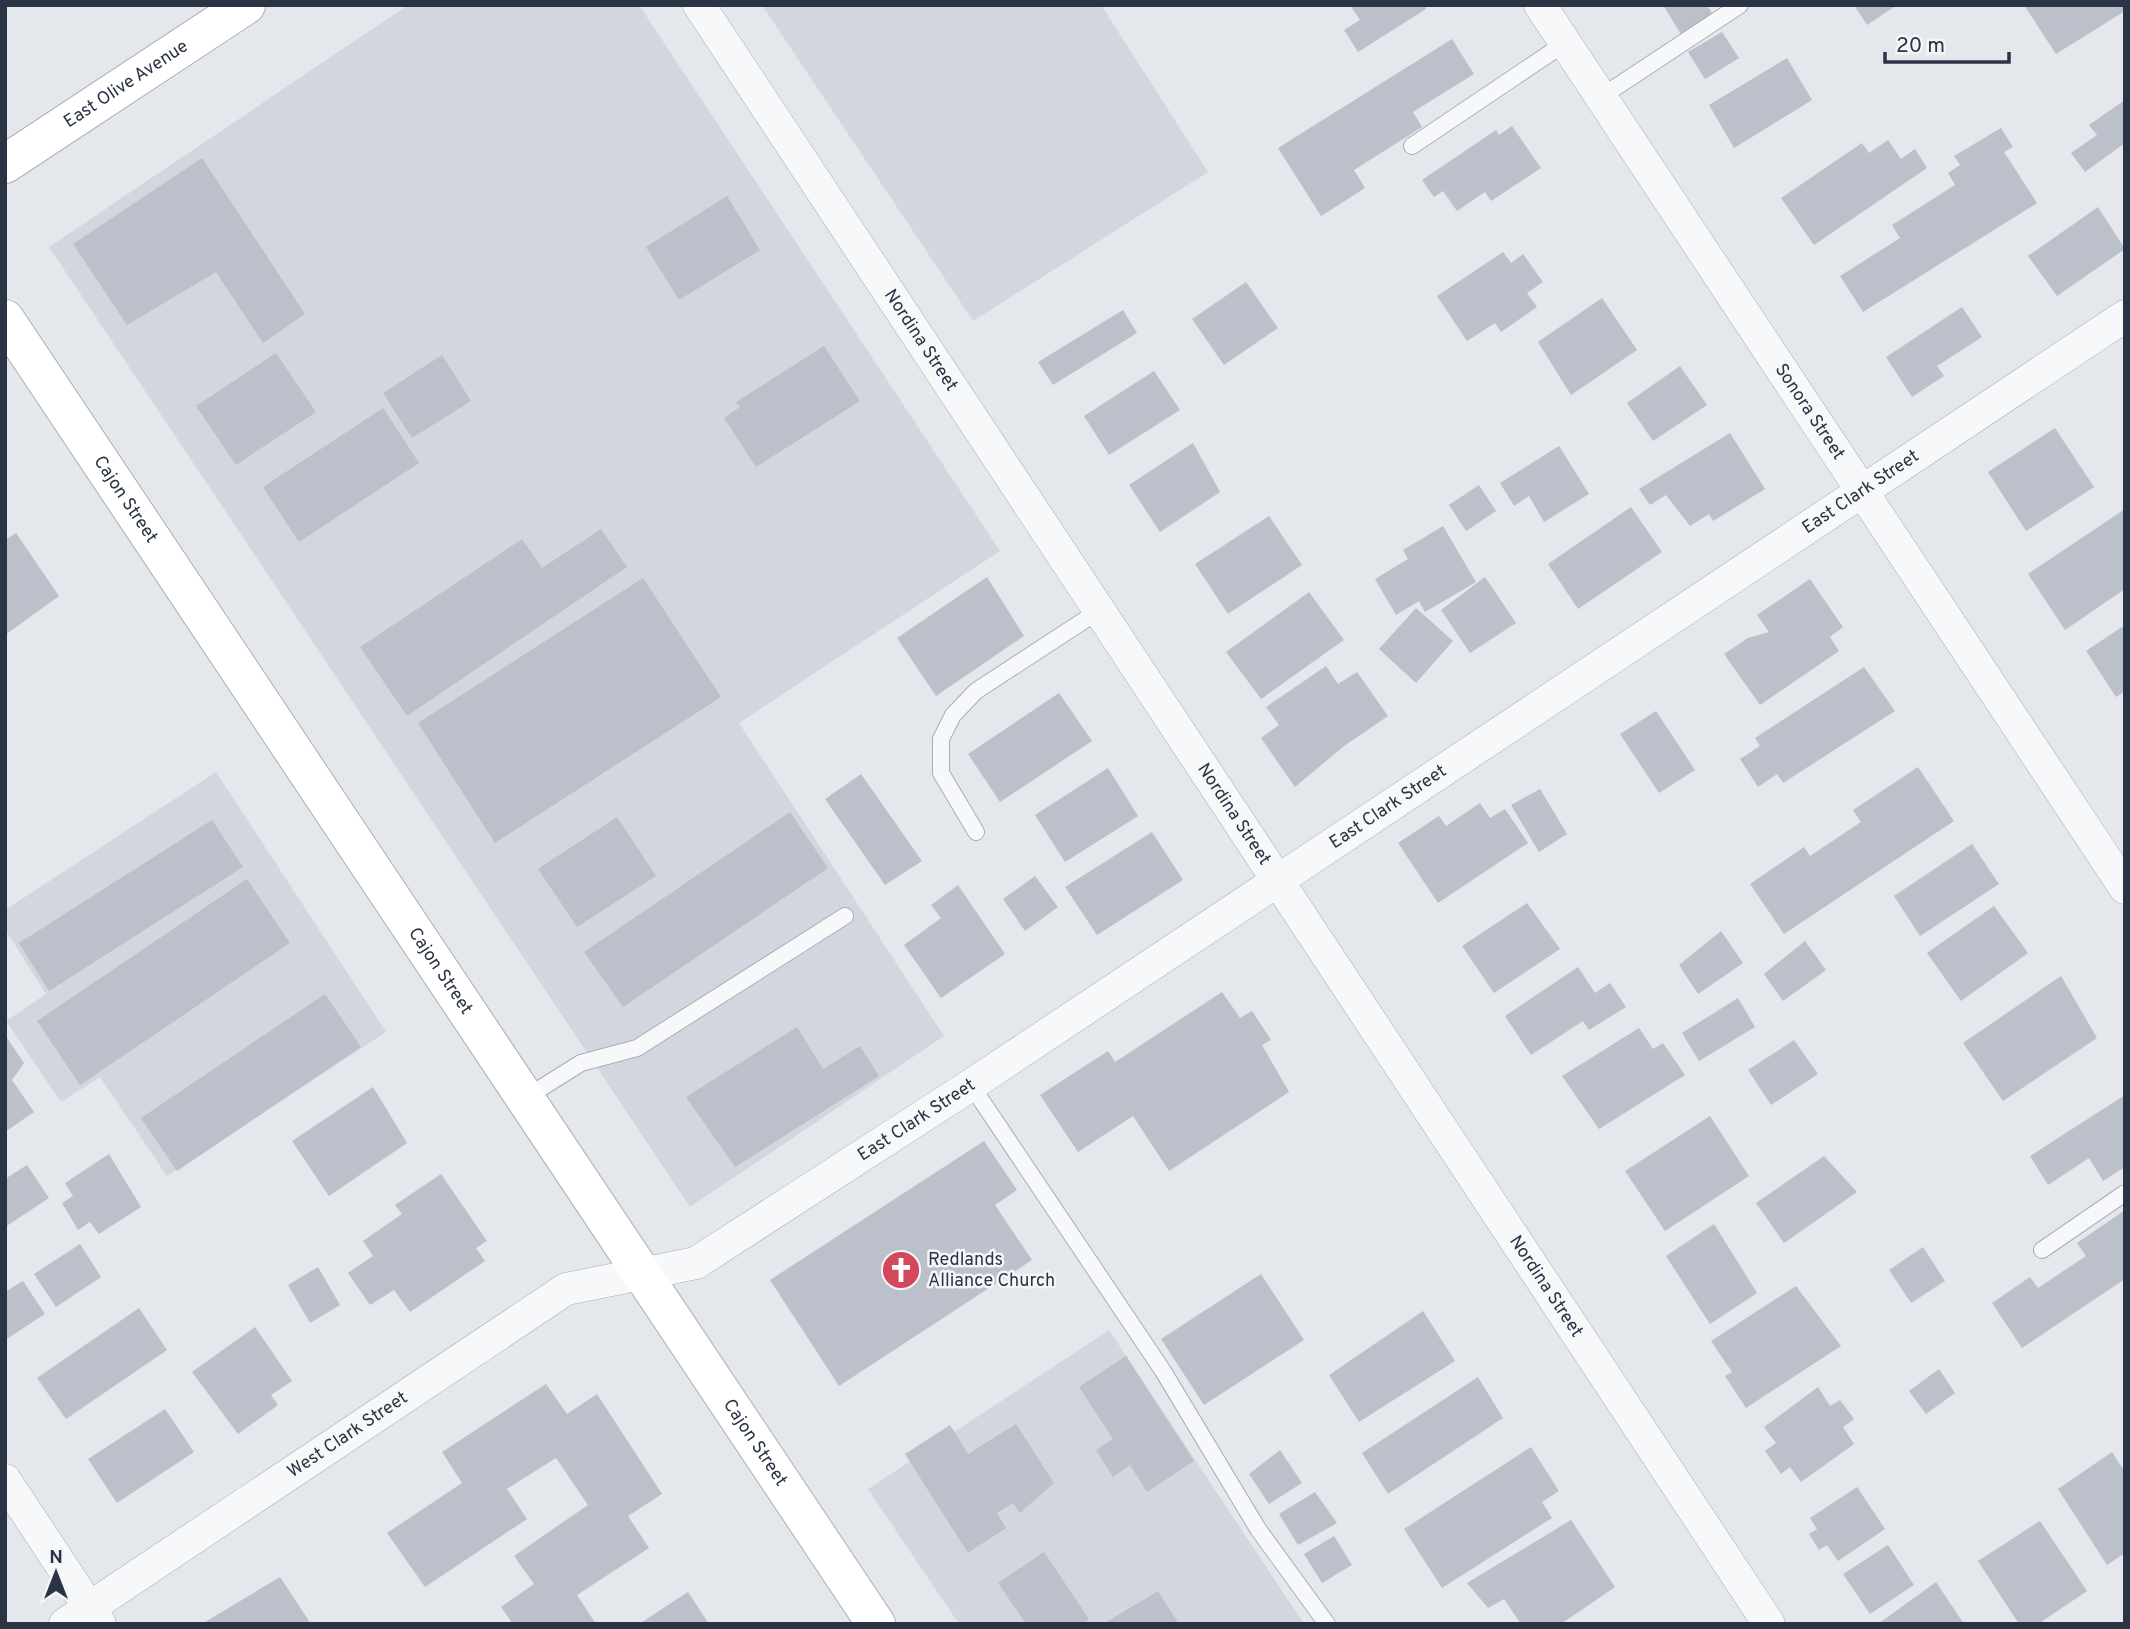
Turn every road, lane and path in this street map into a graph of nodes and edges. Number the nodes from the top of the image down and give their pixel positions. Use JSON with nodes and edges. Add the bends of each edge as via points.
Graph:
{"nodes":[{"id":1,"x":246,"y":5,"type":"edge"},
{"id":2,"x":699,"y":5,"type":"edge"},
{"id":3,"x":1540,"y":5,"type":"edge"},
{"id":4,"x":1740,"y":5,"type":"edge"},
{"id":5,"x":1565,"y":43,"type":"junction"},
{"id":6,"x":1601,"y":97,"type":"junction"},
{"id":7,"x":1412,"y":146,"type":"dead end"},
{"id":8,"x":5,"y":163,"type":"edge"},
{"id":9,"x":2125,"y":316,"type":"edge"},
{"id":10,"x":5,"y":319,"type":"edge"},
{"id":11,"x":1861,"y":491,"type":"junction"},
{"id":12,"x":1100,"y":610,"type":"junction"},
{"id":13,"x":976,"y":832,"type":"dead end"},
{"id":14,"x":1279,"y":879,"type":"junction"},
{"id":15,"x":2125,"y":888,"type":"edge"},
{"id":16,"x":845,"y":916,"type":"dead end"},
{"id":17,"x":971,"y":1085,"type":"junction"},
{"id":18,"x":525,"y":1098,"type":"junction"},
{"id":19,"x":2125,"y":1193,"type":"edge"},
{"id":20,"x":2042,"y":1250,"type":"dead end"},
{"id":21,"x":642,"y":1274,"type":"junction"},
{"id":22,"x":5,"y":1480,"type":"edge"},
{"id":23,"x":85,"y":1618,"type":"edge"},
{"id":24,"x":876,"y":1624,"type":"edge"},
{"id":25,"x":1327,"y":1624,"type":"edge"},
{"id":26,"x":1769,"y":1624,"type":"edge"}],
"edges":[{"from":1,"to":8,"type":"street","name":"East Olive Avenue"},
{"from":2,"to":12,"type":"street","name":"Nordina Street"},
{"from":3,"to":5,"type":"street","name":"Sonora Street"},
{"from":4,"to":6,"type":"lane"},
{"from":5,"to":6,"type":"street","name":"Sonora Street"},
{"from":5,"to":7,"type":"lane"},
{"from":6,"to":11,"type":"street","name":"Sonora Street"},
{"from":9,"to":11,"type":"street","name":"East Clark Street"},
{"from":10,"to":18,"type":"street","name":"Cajon Street"},
{"from":11,"to":14,"type":"street","name":"East Clark Street"},
{"from":11,"to":15,"type":"street","name":"Sonora Street"},
{"from":12,"to":13,"type":"lane","via":[[976,691],[953,715],[941,739],[941,773]]},
{"from":12,"to":14,"type":"street","name":"Nordina Street"},
{"from":14,"to":17,"type":"street","name":"East Clark Street"},
{"from":14,"to":26,"type":"street","name":"Nordina Street"},
{"from":16,"to":18,"type":"lane","via":[[637,1048],[581,1063]]},
{"from":17,"to":21,"type":"street","name":"East Clark Street","via":[[696,1263]]},
{"from":17,"to":25,"type":"lane","via":[[1163,1371],[1258,1530]]},
{"from":18,"to":21,"type":"street","name":"Cajon Street"},
{"from":19,"to":20,"type":"lane"},
{"from":21,"to":23,"type":"street","name":"West Clark Street","via":[[566,1289]]},
{"from":21,"to":24,"type":"street","name":"Cajon Street"},
{"from":22,"to":23,"type":"street"}]}
